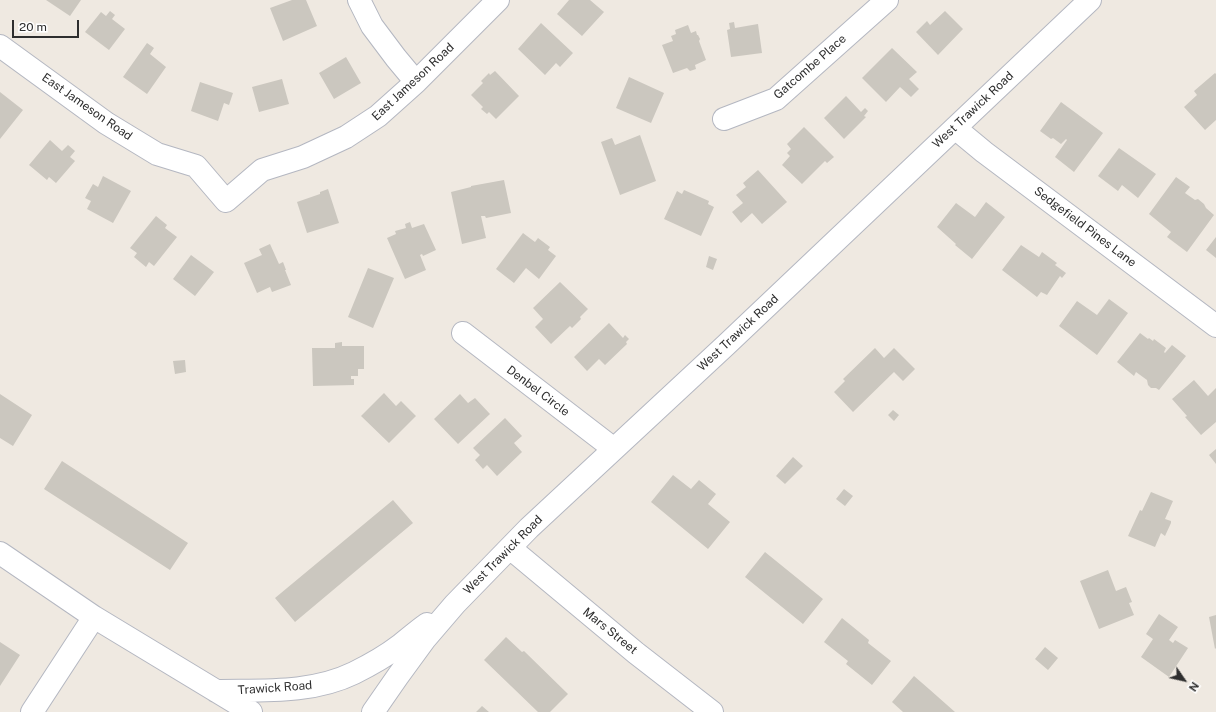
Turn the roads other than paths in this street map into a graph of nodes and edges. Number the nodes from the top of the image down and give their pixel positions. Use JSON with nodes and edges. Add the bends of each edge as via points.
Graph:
{"nodes":[{"id":1,"x":359,"y":0,"type":"edge"},
{"id":2,"x":498,"y":0,"type":"edge"},
{"id":3,"x":887,"y":0,"type":"edge"},
{"id":4,"x":1090,"y":0,"type":"edge"},
{"id":5,"x":0,"y":46,"type":"edge"},
{"id":6,"x":416,"y":82,"type":"junction"},
{"id":7,"x":724,"y":119,"type":"dead end"},
{"id":8,"x":955,"y":128,"type":"junction"},
{"id":9,"x":1216,"y":326,"type":"edge"},
{"id":10,"x":463,"y":333,"type":"dead end"},
{"id":11,"x":614,"y":449,"type":"junction"},
{"id":12,"x":510,"y":548,"type":"junction"},
{"id":13,"x":0,"y":553,"type":"edge"},
{"id":14,"x":454,"y":604,"type":"junction"},
{"id":15,"x":94,"y":617,"type":"junction"},
{"id":16,"x":215,"y":691,"type":"junction"},
{"id":17,"x":35,"y":711,"type":"edge"},
{"id":18,"x":251,"y":712,"type":"edge"},
{"id":19,"x":373,"y":712,"type":"edge"},
{"id":20,"x":712,"y":712,"type":"edge"}],
"edges":[{"from":1,"to":6,"type":"street","via":[[372,26]]},
{"from":2,"to":6,"type":"street","name":"East Jameson Road"},
{"from":3,"to":7,"type":"street","name":"Gatcombe Place","via":[[776,99]]},
{"from":4,"to":8,"type":"street","name":"West Trawick Road"},
{"from":5,"to":6,"type":"street","name":"East Jameson Road","via":[[106,123],[157,154],[196,166],[226,201],[262,170],[346,137],[378,116]]},
{"from":8,"to":9,"type":"street","name":"Sedgefield Pines Lane"},
{"from":8,"to":11,"type":"street","name":"West Trawick Road"},
{"from":10,"to":11,"type":"street","name":"Denbel Circle"},
{"from":11,"to":12,"type":"street","name":"West Trawick Road"},
{"from":12,"to":14,"type":"street","name":"West Trawick Road"},
{"from":12,"to":20,"type":"street","name":"Mars Street","via":[[636,653]]},
{"from":13,"to":15,"type":"street","name":"Trawick Road"},
{"from":14,"to":16,"type":"street","name":"Trawick Road","via":[[398,647],[354,673],[334,681],[313,687],[280,690]]},
{"from":14,"to":19,"type":"street","name":"West Trawick Road","via":[[425,639]]},
{"from":15,"to":16,"type":"street","name":"Trawick Road"},
{"from":15,"to":17,"type":"street"},
{"from":16,"to":18,"type":"street","name":"Trawick Road"}]}
